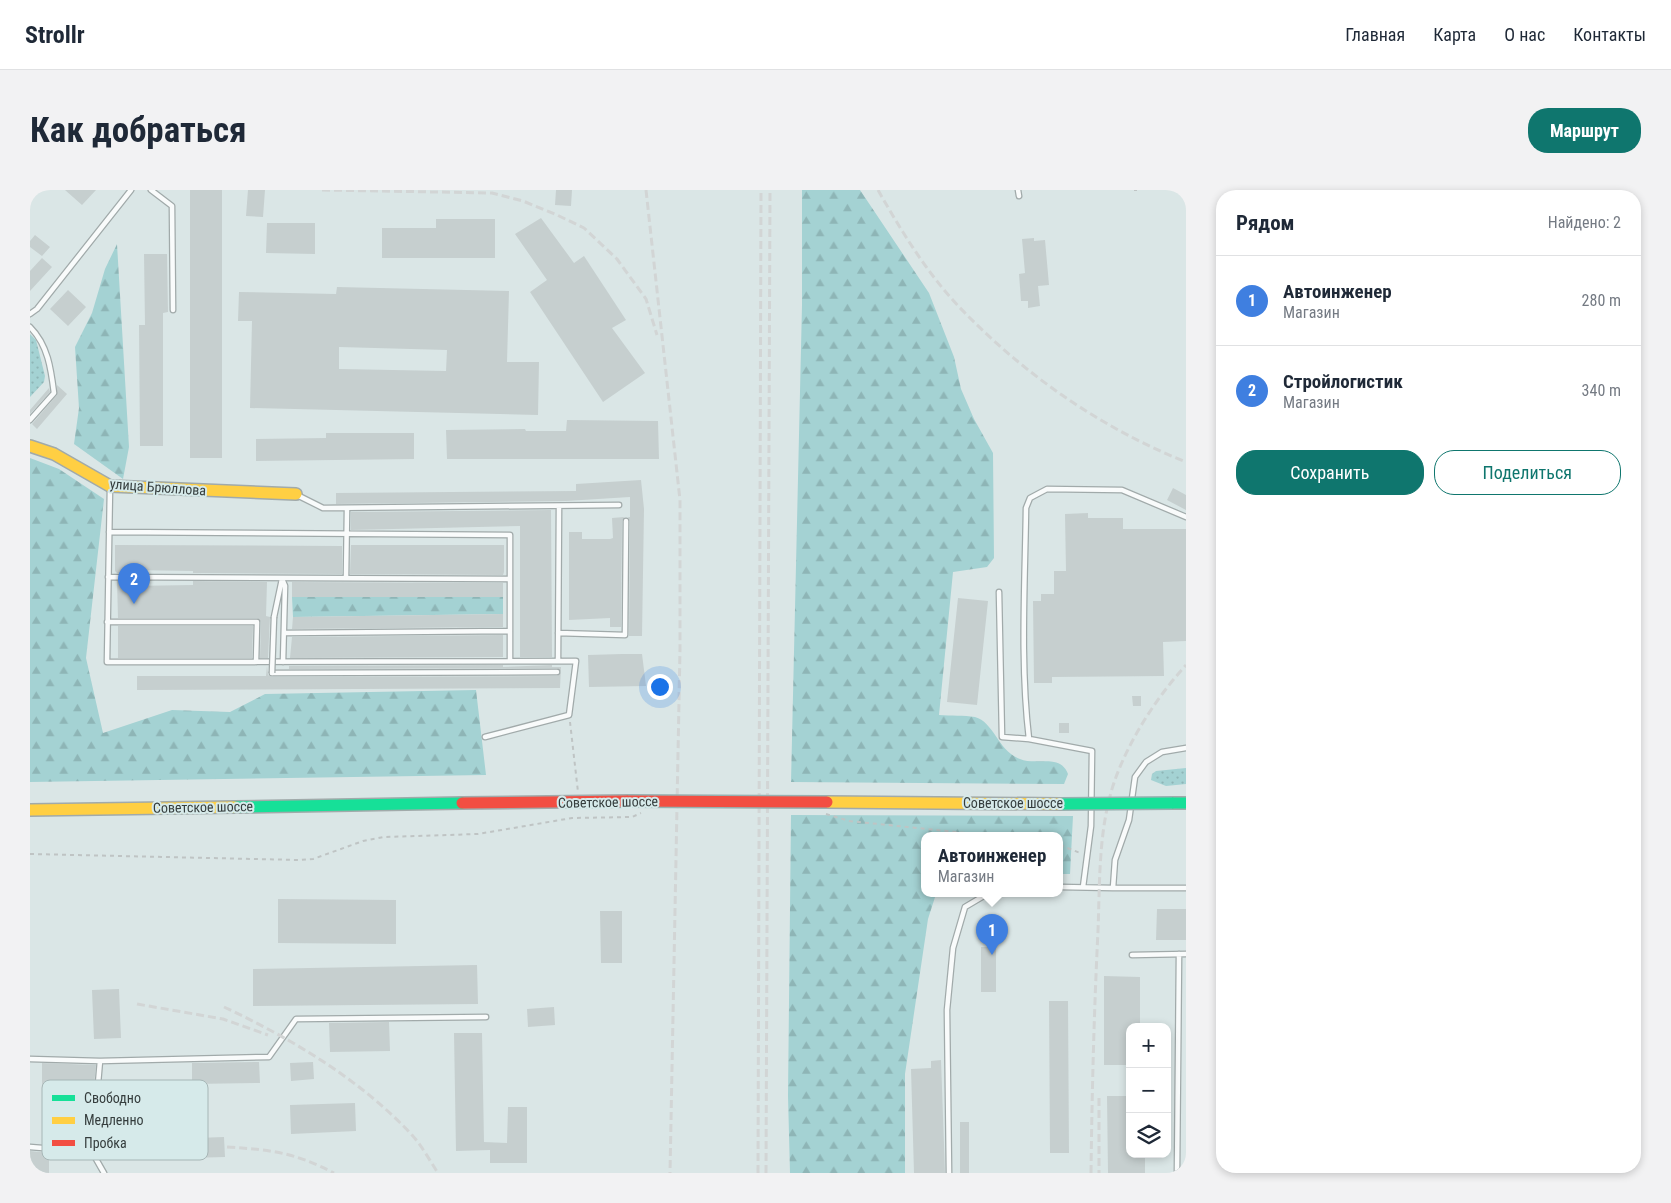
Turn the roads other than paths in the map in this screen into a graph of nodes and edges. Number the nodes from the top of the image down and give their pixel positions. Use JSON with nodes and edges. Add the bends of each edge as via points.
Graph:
{"nodes":[{"id":1,"x":131,"y":190,"type":"edge"},
{"id":2,"x":151,"y":190,"type":"edge"},
{"id":3,"x":1018,"y":190,"type":"edge"},
{"id":4,"x":1019,"y":196,"type":"dead end"},
{"id":5,"x":172,"y":310,"type":"dead end"},
{"id":6,"x":30,"y":314,"type":"edge"},
{"id":7,"x":30,"y":326,"type":"edge"},
{"id":8,"x":30,"y":420,"type":"edge"},
{"id":9,"x":30,"y":446,"type":"edge"},
{"id":10,"x":110,"y":486,"type":"junction"},
{"id":11,"x":296,"y":494,"type":"joint"},
{"id":12,"x":619,"y":505,"type":"dead end"},
{"id":13,"x":558,"y":506,"type":"junction"},
{"id":14,"x":347,"y":509,"type":"junction"},
{"id":15,"x":1186,"y":517,"type":"edge"},
{"id":16,"x":626,"y":521,"type":"dead end"},
{"id":17,"x":109,"y":532,"type":"junction"},
{"id":18,"x":346,"y":534,"type":"junction"},
{"id":19,"x":108,"y":577,"type":"junction"},
{"id":20,"x":346,"y":578,"type":"junction"},
{"id":21,"x":282,"y":579,"type":"junction"},
{"id":22,"x":510,"y":579,"type":"junction"},
{"id":23,"x":999,"y":592,"type":"dead end"},
{"id":24,"x":107,"y":622,"type":"junction"},
{"id":25,"x":510,"y":631,"type":"junction"},
{"id":26,"x":284,"y":633,"type":"junction"},
{"id":27,"x":558,"y":633,"type":"junction"},
{"id":28,"x":510,"y":661,"type":"junction"},
{"id":29,"x":558,"y":661,"type":"junction"},
{"id":30,"x":256,"y":662,"type":"junction"},
{"id":31,"x":283,"y":662,"type":"junction"},
{"id":32,"x":557,"y":672,"type":"dead end"},
{"id":33,"x":484,"y":736,"type":"dead end"},
{"id":34,"x":1029,"y":739,"type":"junction"},
{"id":35,"x":1186,"y":748,"type":"edge"},
{"id":36,"x":1186,"y":803,"type":"edge"},
{"id":37,"x":30,"y":810,"type":"edge"},
{"id":38,"x":1063,"y":887,"type":"edge"},
{"id":39,"x":1083,"y":887,"type":"junction"},
{"id":40,"x":1113,"y":888,"type":"junction"},
{"id":41,"x":1186,"y":888,"type":"edge"},
{"id":42,"x":982,"y":897,"type":"edge"},
{"id":43,"x":1179,"y":954,"type":"junction"},
{"id":44,"x":1186,"y":954,"type":"edge"},
{"id":45,"x":1132,"y":955,"type":"dead end"},
{"id":46,"x":486,"y":1017,"type":"dead end"},
{"id":47,"x":30,"y":1059,"type":"edge"},
{"id":48,"x":100,"y":1061,"type":"junction"},
{"id":49,"x":98,"y":1080,"type":"edge"},
{"id":50,"x":97,"y":1160,"type":"edge"},
{"id":51,"x":104,"y":1173,"type":"edge"},
{"id":52,"x":949,"y":1173,"type":"edge"},
{"id":53,"x":1177,"y":1173,"type":"edge"}],
"edges":[{"from":1,"to":6,"type":"lane"},
{"from":2,"to":5,"type":"lane","via":[[172,206]]},
{"from":3,"to":4,"type":"lane"},
{"from":7,"to":8,"type":"lane","via":[[40,338],[50,361],[54,393]]},
{"from":9,"to":10,"type":"main road","name":"улица Брюллова","via":[[54,454]]},
{"from":10,"to":11,"type":"main road","name":"улица Брюллова"},
{"from":10,"to":17,"type":"lane"},
{"from":11,"to":14,"type":"lane","via":[[322,508]]},
{"from":12,"to":13,"type":"lane"},
{"from":13,"to":14,"type":"lane"},
{"from":13,"to":27,"type":"lane"},
{"from":14,"to":18,"type":"lane"},
{"from":15,"to":34,"type":"lane","via":[[1122,490],[1047,489],[1030,498],[1026,508],[1025,576],[1025,710]]},
{"from":16,"to":27,"type":"lane","via":[[625,635]]},
{"from":17,"to":18,"type":"lane"},
{"from":17,"to":19,"type":"lane"},
{"from":18,"to":20,"type":"lane"},
{"from":18,"to":22,"type":"lane","via":[[510,535]]},
{"from":19,"to":21,"type":"lane"},
{"from":19,"to":24,"type":"lane"},
{"from":20,"to":21,"type":"lane"},
{"from":20,"to":22,"type":"lane"},
{"from":21,"to":26,"type":"lane","via":[[285,586]]},
{"from":21,"to":32,"type":"lane","bridge":true,"via":[[274,617],[272,672]]},
{"from":22,"to":25,"type":"lane"},
{"from":23,"to":34,"type":"lane","via":[[1002,737]]},
{"from":24,"to":30,"type":"lane","via":[[107,662]]},
{"from":24,"to":30,"type":"lane","via":[[256,622]]},
{"from":25,"to":26,"type":"lane"},
{"from":25,"to":28,"type":"lane"},
{"from":26,"to":31,"type":"lane"},
{"from":27,"to":29,"type":"lane"},
{"from":28,"to":29,"type":"lane"},
{"from":28,"to":31,"type":"lane"},
{"from":29,"to":33,"type":"lane","via":[[576,661],[569,715]]},
{"from":30,"to":31,"type":"lane"},
{"from":34,"to":39,"type":"lane","via":[[1092,751],[1091,826]]},
{"from":35,"to":40,"type":"lane","via":[[1162,752],[1146,762],[1135,777],[1129,820],[1115,860]]},
{"from":36,"to":37,"type":"main road","name":"Советское шоссе","bridge":true,"via":[[628,801]]},
{"from":38,"to":39,"type":"lane"},
{"from":39,"to":40,"type":"lane"},
{"from":40,"to":41,"type":"lane"},
{"from":42,"to":52,"type":"lane","via":[[964,907],[953,948],[947,1010]]},
{"from":43,"to":44,"type":"lane"},
{"from":43,"to":45,"type":"lane"},
{"from":43,"to":53,"type":"lane"},
{"from":46,"to":48,"type":"lane","via":[[296,1019],[269,1057]]},
{"from":47,"to":48,"type":"lane"},
{"from":48,"to":49,"type":"lane"},
{"from":50,"to":51,"type":"lane"}]}
